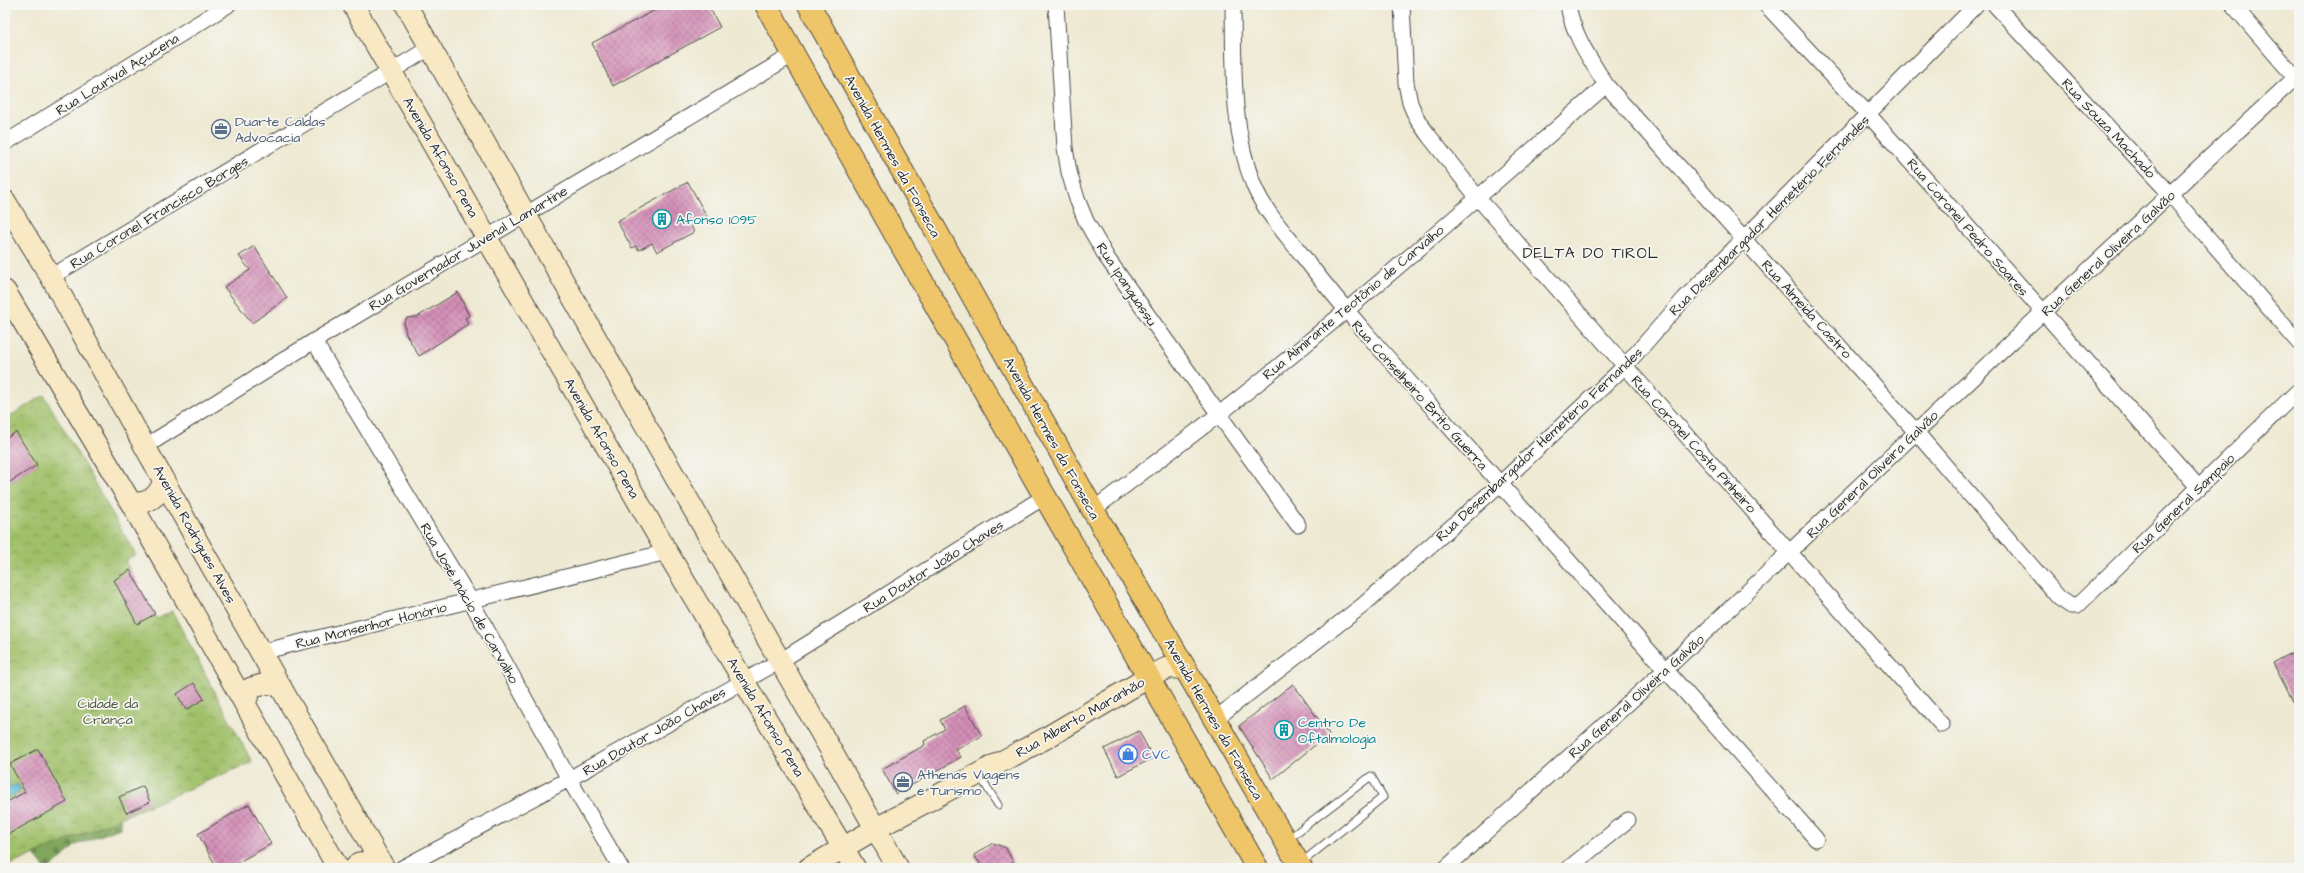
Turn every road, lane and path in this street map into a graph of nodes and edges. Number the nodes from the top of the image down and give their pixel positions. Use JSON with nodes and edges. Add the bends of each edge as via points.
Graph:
{"nodes":[{"id":1,"x":228,"y":5,"type":"edge"},
{"id":2,"x":353,"y":5,"type":"edge"},
{"id":3,"x":406,"y":5,"type":"edge"},
{"id":4,"x":766,"y":5,"type":"edge"},
{"id":5,"x":809,"y":5,"type":"edge"},
{"id":6,"x":1056,"y":5,"type":"edge"},
{"id":7,"x":1233,"y":5,"type":"edge"},
{"id":8,"x":1402,"y":5,"type":"edge"},
{"id":9,"x":1568,"y":5,"type":"edge"},
{"id":10,"x":1766,"y":5,"type":"edge"},
{"id":11,"x":1976,"y":5,"type":"edge"},
{"id":12,"x":1995,"y":5,"type":"edge"},
{"id":13,"x":2233,"y":5,"type":"edge"},
{"id":14,"x":431,"y":47,"type":"junction"},
{"id":15,"x":794,"y":54,"type":"junction"},
{"id":16,"x":391,"y":71,"type":"junction"},
{"id":17,"x":2297,"y":80,"type":"edge"},
{"id":18,"x":1606,"y":85,"type":"junction"},
{"id":19,"x":1868,"y":114,"type":"junction"},
{"id":20,"x":5,"y":143,"type":"edge"},
{"id":21,"x":2171,"y":195,"type":"junction"},
{"id":22,"x":1478,"y":198,"type":"junction"},
{"id":23,"x":5,"y":201,"type":"edge"},
{"id":24,"x":525,"y":214,"type":"junction"},
{"id":25,"x":487,"y":236,"type":"junction"},
{"id":26,"x":1744,"y":238,"type":"junction"},
{"id":27,"x":51,"y":277,"type":"junction"},
{"id":28,"x":5,"y":291,"type":"edge"},
{"id":29,"x":1345,"y":310,"type":"junction"},
{"id":30,"x":2043,"y":312,"type":"junction"},
{"id":31,"x":314,"y":341,"type":"junction"},
{"id":32,"x":2299,"y":343,"type":"edge"},
{"id":33,"x":1625,"y":366,"type":"junction"},
{"id":34,"x":2299,"y":390,"type":"edge"},
{"id":35,"x":1218,"y":414,"type":"junction"},
{"id":36,"x":1916,"y":432,"type":"junction"},
{"id":37,"x":146,"y":446,"type":"junction"},
{"id":38,"x":164,"y":481,"type":"junction"},
{"id":39,"x":1500,"y":484,"type":"junction"},
{"id":40,"x":2199,"y":488,"type":"junction"},
{"id":41,"x":1044,"y":497,"type":"junction"},
{"id":42,"x":131,"y":503,"type":"junction"},
{"id":43,"x":1093,"y":510,"type":"junction"},
{"id":44,"x":1298,"y":525,"type":"dead end"},
{"id":45,"x":667,"y":552,"type":"junction"},
{"id":46,"x":1790,"y":552,"type":"junction"},
{"id":47,"x":471,"y":601,"type":"junction"},
{"id":48,"x":2064,"y":603,"type":"joint"},
{"id":49,"x":261,"y":652,"type":"junction"},
{"id":50,"x":780,"y":661,"type":"junction"},
{"id":51,"x":1184,"y":668,"type":"junction"},
{"id":52,"x":1665,"y":670,"type":"junction"},
{"id":53,"x":1149,"y":677,"type":"junction"},
{"id":54,"x":744,"y":680,"type":"junction"},
{"id":55,"x":281,"y":687,"type":"junction"},
{"id":56,"x":245,"y":703,"type":"junction"},
{"id":57,"x":1214,"y":720,"type":"junction"},
{"id":58,"x":1942,"y":725,"type":"dead end"},
{"id":59,"x":978,"y":774,"type":"junction"},
{"id":60,"x":569,"y":779,"type":"junction"},
{"id":61,"x":998,"y":805,"type":"dead end"},
{"id":62,"x":1628,"y":820,"type":"dead end"},
{"id":63,"x":875,"y":829,"type":"junction"},
{"id":64,"x":1816,"y":839,"type":"dead end"},
{"id":65,"x":1284,"y":841,"type":"junction"},
{"id":66,"x":844,"y":848,"type":"junction"},
{"id":67,"x":1299,"y":866,"type":"edge"},
{"id":68,"x":389,"y":867,"type":"edge"},
{"id":69,"x":338,"y":868,"type":"edge"},
{"id":70,"x":355,"y":868,"type":"edge"},
{"id":71,"x":621,"y":868,"type":"edge"},
{"id":72,"x":809,"y":868,"type":"edge"},
{"id":73,"x":855,"y":868,"type":"edge"},
{"id":74,"x":898,"y":868,"type":"edge"},
{"id":75,"x":1257,"y":868,"type":"edge"},
{"id":76,"x":1446,"y":868,"type":"edge"},
{"id":77,"x":1569,"y":868,"type":"edge"}],
"edges":[{"from":1,"to":20,"type":"street","name":"Rua Lourival Açucena"},
{"from":2,"to":16,"type":"main road","name":"Avenida Afonso Pena"},
{"from":3,"to":14,"type":"main road"},
{"from":4,"to":15,"type":"main road"},
{"from":5,"to":43,"type":"main road","name":"Avenida Hermes da Fonseca"},
{"from":6,"to":35,"type":"street","name":"Rua Ipanguassu","via":[[1066,148],[1077,199],[1107,258]]},
{"from":7,"to":29,"type":"street","name":"Rua Conselheiro Brito Guerra","via":[[1236,122],[1244,158],[1255,189],[1273,220]]},
{"from":8,"to":22,"type":"street","name":"Rua Coronel Costa Pinheiro","via":[[1406,83],[1410,102],[1417,119],[1429,136]]},
{"from":9,"to":18,"type":"street","name":"Rua Almeida Castro","via":[[1571,21],[1582,47]]},
{"from":10,"to":19,"type":"street","name":"Rua Coronel Pedro Soares"},
{"from":11,"to":19,"type":"street","name":"Rua Desembargador Hemetério Fernandes"},
{"from":12,"to":21,"type":"street","name":"Rua Souza Machado"},
{"from":13,"to":17,"type":"street"},
{"from":14,"to":16,"type":"street","name":"Rua Coronel Francisco Borges"},
{"from":14,"to":24,"type":"main road"},
{"from":15,"to":24,"type":"street","name":"Rua Governador Juvenal Lamartine"},
{"from":15,"to":41,"type":"main road"},
{"from":16,"to":25,"type":"main road","name":"Avenida Afonso Pena"},
{"from":16,"to":27,"type":"street","name":"Rua Coronel Francisco Borges"},
{"from":17,"to":21,"type":"street","name":"Rua General Oliveira Galvão"},
{"from":18,"to":22,"type":"street","name":"Rua Almirante Teotônio de Carvalho"},
{"from":18,"to":26,"type":"street","name":"Rua Almeida Castro"},
{"from":19,"to":26,"type":"street","name":"Rua Desembargador Hemetério Fernandes"},
{"from":19,"to":30,"type":"street","name":"Rua Coronel Pedro Soares"},
{"from":21,"to":30,"type":"street","name":"Rua General Oliveira Galvão"},
{"from":21,"to":32,"type":"street","name":"Rua Souza Machado"},
{"from":22,"to":29,"type":"street","name":"Rua Almirante Teotônio de Carvalho"},
{"from":22,"to":33,"type":"street","name":"Rua Coronel Costa Pinheiro"},
{"from":23,"to":27,"type":"main road","name":"Avenida Rodrigues Alves"},
{"from":24,"to":25,"type":"street","name":"Rua Governador Juvenal Lamartine"},
{"from":24,"to":50,"type":"main road"},
{"from":25,"to":31,"type":"street","name":"Rua Governador Juvenal Lamartine"},
{"from":25,"to":45,"type":"main road","name":"Avenida Afonso Pena"},
{"from":26,"to":33,"type":"street","name":"Rua Desembargador Hemetério Fernandes","via":[[1685,298]]},
{"from":26,"to":36,"type":"street","name":"Rua Almeida Castro"},
{"from":27,"to":37,"type":"main road","name":"Avenida Rodrigues Alves"},
{"from":28,"to":42,"type":"main road"},
{"from":29,"to":35,"type":"street","name":"Rua Almirante Teotônio de Carvalho"},
{"from":29,"to":39,"type":"street","name":"Rua Conselheiro Brito Guerra"},
{"from":30,"to":36,"type":"street","name":"Rua General Oliveira Galvão"},
{"from":30,"to":40,"type":"street","name":"Rua Coronel Pedro Soares"},
{"from":31,"to":37,"type":"street","name":"Rua Governador Juvenal Lamartine"},
{"from":31,"to":47,"type":"street","name":"Rua José Inácio de Carvalho"},
{"from":33,"to":39,"type":"street","name":"Rua Desembargador Hemetério Fernandes"},
{"from":33,"to":46,"type":"street","name":"Rua Coronel Costa Pinheiro"},
{"from":34,"to":40,"type":"street","name":"Rua General Sampaio"},
{"from":35,"to":43,"type":"street","name":"Rua Almirante Teotônio de Carvalho"},
{"from":35,"to":44,"type":"street","name":"Rua Ipanguassu"},
{"from":36,"to":46,"type":"street","name":"Rua General Oliveira Galvão"},
{"from":36,"to":48,"type":"street","name":"Rua Almeida Castro"},
{"from":37,"to":38,"type":"main road","name":"Avenida Rodrigues Alves"},
{"from":38,"to":42,"type":"main road","via":[[161,491],[151,501]]},
{"from":38,"to":49,"type":"main road","name":"Avenida Rodrigues Alves"},
{"from":39,"to":52,"type":"street","name":"Rua Conselheiro Brito Guerra"},
{"from":39,"to":57,"type":"street","name":"Rua Desembargador Hemetério Fernandes","via":[[1362,606]]},
{"from":40,"to":48,"type":"street","name":"Rua General Sampaio","via":[[2077,606]]},
{"from":41,"to":50,"type":"street","name":"Rua Doutor João Chaves"},
{"from":41,"to":53,"type":"main road"},
{"from":42,"to":56,"type":"main road"},
{"from":43,"to":51,"type":"main road","name":"Avenida Hermes da Fonseca"},
{"from":45,"to":47,"type":"street","name":"Rua Monsenhor Honório"},
{"from":45,"to":54,"type":"main road","name":"Avenida Afonso Pena"},
{"from":46,"to":52,"type":"street","name":"Rua General Oliveira Galvão"},
{"from":46,"to":58,"type":"street","name":"Rua Coronel Costa Pinheiro"},
{"from":47,"to":49,"type":"street","name":"Rua Monsenhor Honório"},
{"from":47,"to":60,"type":"street","name":"Rua José Inácio de Carvalho"},
{"from":49,"to":55,"type":"main road","name":"Avenida Rodrigues Alves"},
{"from":50,"to":54,"type":"street","name":"Rua Doutor João Chaves"},
{"from":50,"to":63,"type":"main road"},
{"from":51,"to":53,"type":"main road","name":"Rua Alberto Maranhão","via":[[1167,668]]},
{"from":51,"to":57,"type":"main road","name":"Avenida Hermes da Fonseca"},
{"from":52,"to":64,"type":"street","name":"Rua Conselheiro Brito Guerra"},
{"from":52,"to":76,"type":"street","name":"Rua General Oliveira Galvão"},
{"from":53,"to":59,"type":"main road","name":"Rua Alberto Maranhão","via":[[1046,738]]},
{"from":53,"to":75,"type":"main road"},
{"from":54,"to":60,"type":"street","name":"Rua Doutor João Chaves"},
{"from":54,"to":66,"type":"main road","name":"Avenida Afonso Pena"},
{"from":55,"to":56,"type":"main road","via":[[269,683],[251,688]]},
{"from":55,"to":68,"type":"main road","name":"Avenida Rodrigues Alves"},
{"from":56,"to":69,"type":"main road"},
{"from":57,"to":65,"type":"main road","name":"Avenida Hermes da Fonseca"},
{"from":59,"to":61,"type":"lane"},
{"from":59,"to":63,"type":"main road","name":"Rua Alberto Maranhão"},
{"from":60,"to":68,"type":"street","name":"Rua Doutor João Chaves"},
{"from":60,"to":71,"type":"street","name":"Rua José Inácio de Carvalho"},
{"from":62,"to":77,"type":"street"},
{"from":63,"to":66,"type":"main road","name":"Rua Alberto Maranhão"},
{"from":63,"to":74,"type":"main road"},
{"from":65,"to":67,"type":"main road","name":"Avenida Hermes da Fonseca"},
{"from":65,"to":67,"type":"lane","via":[[1371,776],[1383,797]]},
{"from":66,"to":72,"type":"main road","name":"Rua Alberto Maranhão"},
{"from":66,"to":73,"type":"main road","name":"Avenida Afonso Pena"},
{"from":68,"to":70,"type":"main road","via":[[369,862],[359,864]]}]}
